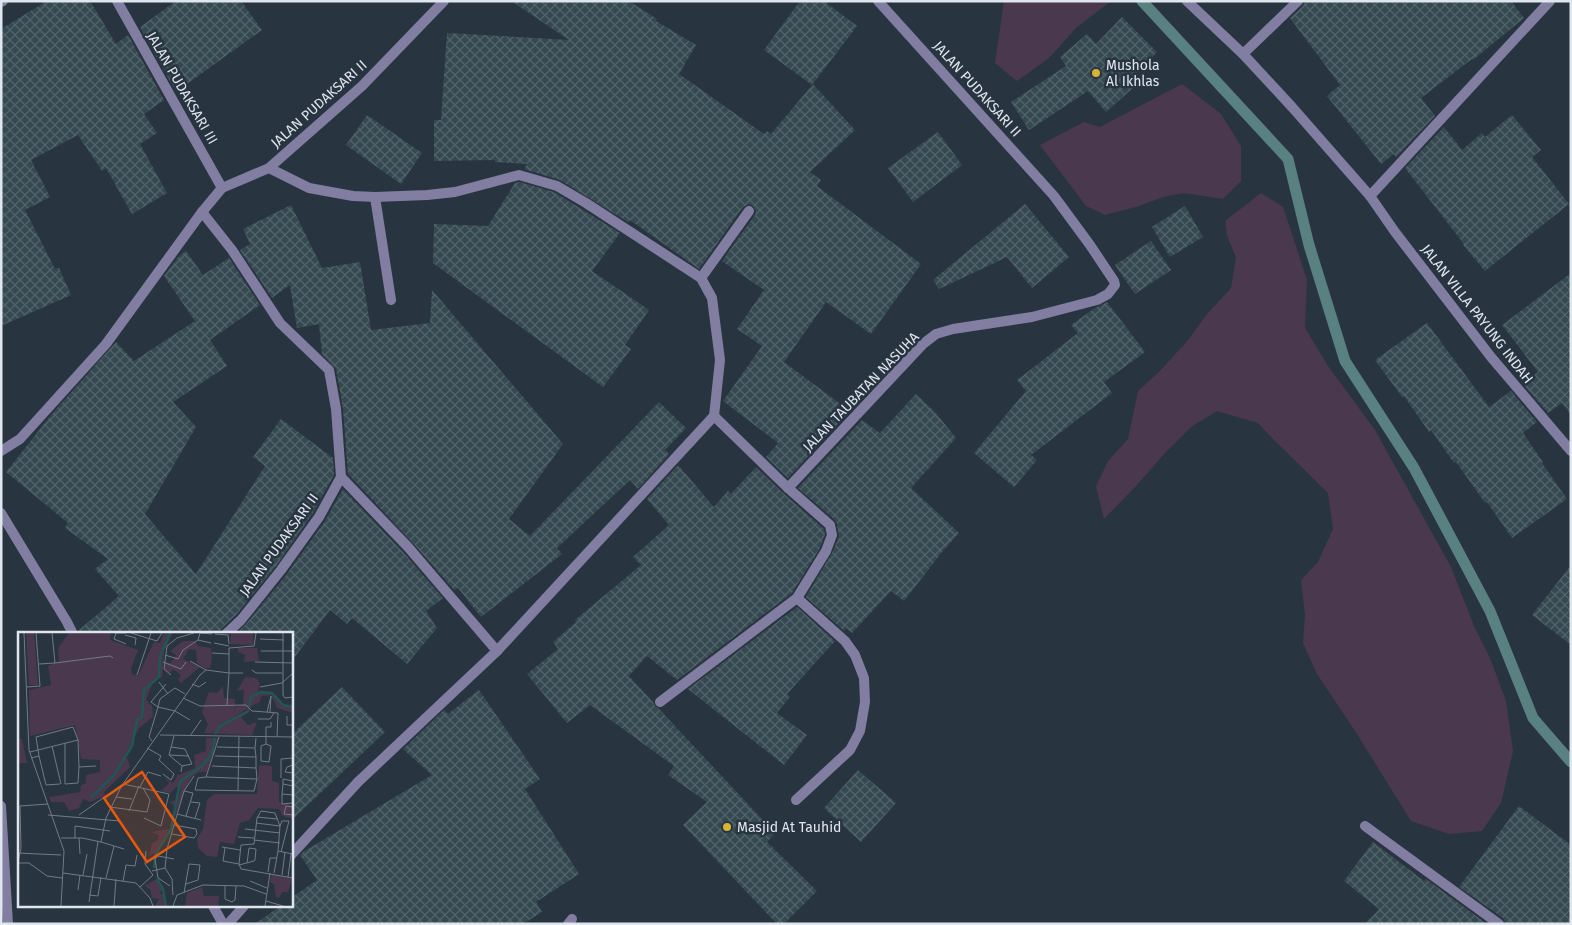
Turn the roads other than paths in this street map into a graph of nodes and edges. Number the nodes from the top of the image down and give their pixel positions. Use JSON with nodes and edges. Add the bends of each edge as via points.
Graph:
{"nodes":[{"id":1,"x":117,"y":1,"type":"edge"},
{"id":2,"x":444,"y":1,"type":"edge"},
{"id":3,"x":878,"y":1,"type":"edge"},
{"id":4,"x":1187,"y":1,"type":"edge"},
{"id":5,"x":1298,"y":1,"type":"edge"},
{"id":6,"x":1550,"y":1,"type":"edge"},
{"id":7,"x":1243,"y":54,"type":"junction"},
{"id":8,"x":269,"y":168,"type":"junction"},
{"id":9,"x":222,"y":188,"type":"junction"},
{"id":10,"x":1054,"y":196,"type":"joint"},
{"id":11,"x":1370,"y":196,"type":"junction"},
{"id":12,"x":375,"y":197,"type":"junction"},
{"id":13,"x":749,"y":211,"type":"dead end"},
{"id":14,"x":202,"y":212,"type":"junction"},
{"id":15,"x":701,"y":278,"type":"junction"},
{"id":16,"x":392,"y":300,"type":"dead end"},
{"id":17,"x":714,"y":416,"type":"junction"},
{"id":18,"x":1569,"y":446,"type":"edge"},
{"id":19,"x":1,"y":450,"type":"edge"},
{"id":20,"x":342,"y":477,"type":"junction"},
{"id":21,"x":788,"y":488,"type":"junction"},
{"id":22,"x":1,"y":513,"type":"edge"},
{"id":23,"x":797,"y":598,"type":"junction"},
{"id":24,"x":72,"y":632,"type":"edge"},
{"id":25,"x":228,"y":632,"type":"edge"},
{"id":26,"x":497,"y":651,"type":"junction"},
{"id":27,"x":660,"y":702,"type":"dead end"},
{"id":28,"x":796,"y":800,"type":"dead end"},
{"id":29,"x":1,"y":806,"type":"edge"},
{"id":30,"x":1366,"y":826,"type":"dead end"},
{"id":31,"x":292,"y":854,"type":"edge"},
{"id":32,"x":214,"y":908,"type":"edge"},
{"id":33,"x":242,"y":908,"type":"edge"},
{"id":34,"x":8,"y":924,"type":"edge"},
{"id":35,"x":223,"y":924,"type":"edge"},
{"id":36,"x":228,"y":924,"type":"edge"},
{"id":37,"x":1499,"y":924,"type":"edge"}],
"edges":[{"from":1,"to":9,"type":"street","name":"JALAN PUDAKSARI III"},
{"from":2,"to":8,"type":"street","name":"JALAN PUDAKSARI II","via":[[362,86]]},
{"from":3,"to":10,"type":"street","name":"JALAN PUDAKSARI II"},
{"from":4,"to":7,"type":"street","name":"JALAN VILLA PAYUNG INDAH"},
{"from":5,"to":7,"type":"street"},
{"from":6,"to":11,"type":"street"},
{"from":7,"to":11,"type":"street","name":"JALAN VILLA PAYUNG INDAH"},
{"from":8,"to":9,"type":"street","name":"JALAN PUDAKSARI II"},
{"from":8,"to":12,"type":"street","via":[[309,188]]},
{"from":9,"to":14,"type":"street","name":"JALAN PUDAKSARI II"},
{"from":10,"to":21,"type":"street","name":"JALAN TAUBATAN NASUHA","via":[[1114,281],[1112,290],[1096,300],[1032,316],[936,334]]},
{"from":11,"to":18,"type":"street","name":"JALAN VILLA PAYUNG INDAH","via":[[1491,357]]},
{"from":12,"to":15,"type":"street","via":[[455,192],[519,175],[557,186]]},
{"from":12,"to":16,"type":"street"},
{"from":13,"to":15,"type":"street"},
{"from":14,"to":19,"type":"street","name":"JALAN PUDAKSARI II","via":[[106,344],[20,439]]},
{"from":14,"to":20,"type":"street","via":[[232,250],[280,323],[329,370]]},
{"from":15,"to":17,"type":"street","via":[[712,298],[720,360]]},
{"from":17,"to":21,"type":"street"},
{"from":17,"to":26,"type":"street"},
{"from":20,"to":25,"type":"street","name":"JALAN PUDAKSARI II","via":[[319,517],[281,570]]},
{"from":20,"to":26,"type":"street","via":[[408,547]]},
{"from":21,"to":23,"type":"street","via":[[830,525],[832,536]]},
{"from":22,"to":24,"type":"street"},
{"from":23,"to":27,"type":"street"},
{"from":23,"to":28,"type":"street","via":[[845,641],[855,655],[864,678],[865,702],[860,731],[850,750]]},
{"from":26,"to":31,"type":"street","via":[[358,782]]},
{"from":29,"to":34,"type":"street"},
{"from":30,"to":37,"type":"street"},
{"from":32,"to":35,"type":"street"},
{"from":33,"to":36,"type":"street"}]}
